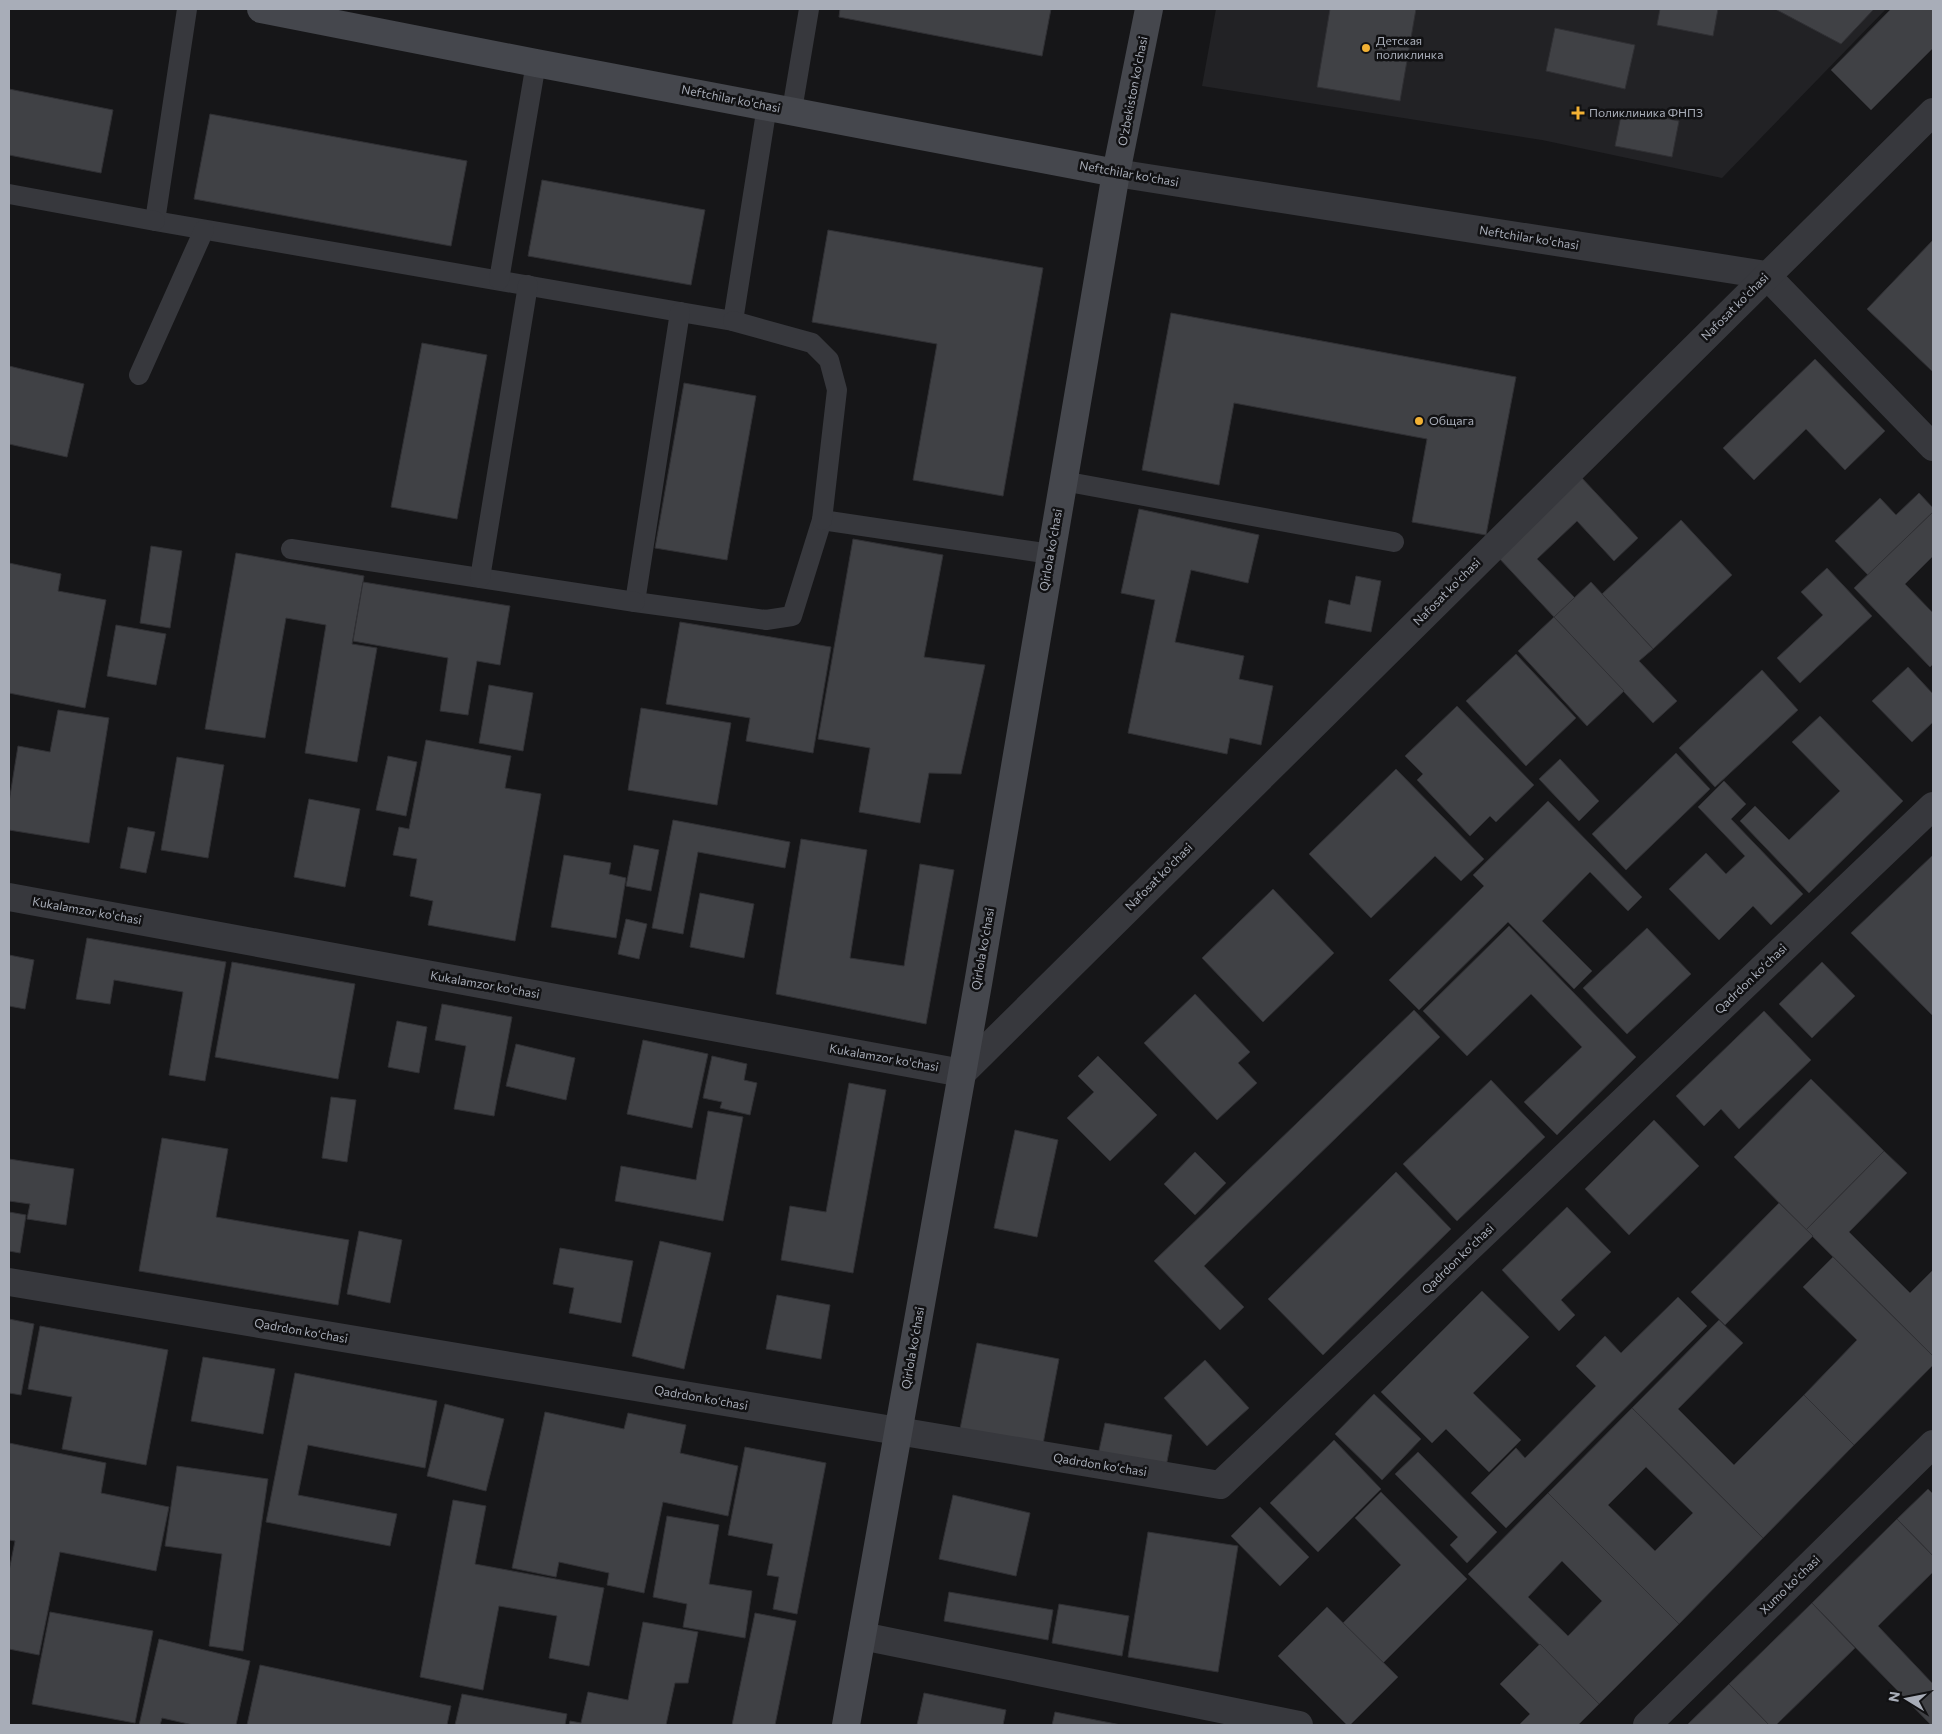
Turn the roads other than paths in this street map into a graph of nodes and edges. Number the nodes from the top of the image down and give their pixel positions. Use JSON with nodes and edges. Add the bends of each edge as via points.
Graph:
{"nodes":[{"id":1,"x":187,"y":9,"type":"edge"},
{"id":2,"x":261,"y":9,"type":"edge"},
{"id":3,"x":809,"y":9,"type":"edge"},
{"id":4,"x":1149,"y":9,"type":"edge"},
{"id":5,"x":536,"y":63,"type":"junction"},
{"id":6,"x":779,"y":108,"type":"junction"},
{"id":7,"x":1933,"y":112,"type":"edge"},
{"id":8,"x":1116,"y":173,"type":"junction"},
{"id":9,"x":9,"y":194,"type":"edge"},
{"id":10,"x":155,"y":221,"type":"junction"},
{"id":11,"x":204,"y":230,"type":"junction"},
{"id":12,"x":1766,"y":276,"type":"junction"},
{"id":13,"x":499,"y":280,"type":"junction"},
{"id":14,"x":528,"y":285,"type":"junction"},
{"id":15,"x":680,"y":312,"type":"junction"},
{"id":16,"x":733,"y":321,"type":"junction"},
{"id":17,"x":139,"y":375,"type":"dead end"},
{"id":18,"x":1933,"y":447,"type":"edge"},
{"id":19,"x":1064,"y":481,"type":"junction"},
{"id":20,"x":822,"y":520,"type":"junction"},
{"id":21,"x":1394,"y":542,"type":"dead end"},
{"id":22,"x":291,"y":549,"type":"dead end"},
{"id":23,"x":1051,"y":554,"type":"junction"},
{"id":24,"x":480,"y":578,"type":"junction"},
{"id":25,"x":635,"y":602,"type":"junction"},
{"id":26,"x":1933,"y":806,"type":"edge"},
{"id":27,"x":9,"y":897,"type":"edge"},
{"id":28,"x":962,"y":1073,"type":"junction"},
{"id":29,"x":9,"y":1282,"type":"edge"},
{"id":30,"x":898,"y":1431,"type":"junction"},
{"id":31,"x":1933,"y":1444,"type":"edge"},
{"id":32,"x":862,"y":1636,"type":"junction"},
{"id":33,"x":846,"y":1725,"type":"edge"},
{"id":34,"x":1300,"y":1725,"type":"edge"},
{"id":35,"x":1647,"y":1725,"type":"edge"}],
"edges":[{"from":1,"to":10,"type":"lane"},
{"from":2,"to":5,"type":"street","name":"Neftchilar ko'chasi"},
{"from":3,"to":6,"type":"lane"},
{"from":4,"to":8,"type":"street","name":"O'zbekiston ko'chasi"},
{"from":5,"to":6,"type":"street","name":"Neftchilar ko'chasi"},
{"from":5,"to":13,"type":"lane"},
{"from":6,"to":8,"type":"street","name":"Neftchilar ko'chasi"},
{"from":6,"to":16,"type":"lane"},
{"from":7,"to":12,"type":"street","name":"Nafosat ko'chasi"},
{"from":8,"to":12,"type":"street","name":"Neftchilar ko'chasi"},
{"from":8,"to":19,"type":"street","name":"Qirlola koʻchasi"},
{"from":9,"to":10,"type":"lane"},
{"from":10,"to":11,"type":"lane"},
{"from":11,"to":13,"type":"lane"},
{"from":11,"to":17,"type":"lane"},
{"from":12,"to":18,"type":"street"},
{"from":12,"to":28,"type":"street","name":"Nafosat ko'chasi"},
{"from":13,"to":14,"type":"lane"},
{"from":14,"to":15,"type":"lane"},
{"from":14,"to":24,"type":"lane"},
{"from":15,"to":16,"type":"lane"},
{"from":15,"to":25,"type":"lane"},
{"from":16,"to":20,"type":"lane","via":[[812,343],[828,360],[837,390]]},
{"from":19,"to":21,"type":"lane"},
{"from":19,"to":23,"type":"street","name":"Qirlola koʻchasi"},
{"from":20,"to":23,"type":"lane"},
{"from":20,"to":25,"type":"lane","via":[[792,616],[766,620]]},
{"from":22,"to":24,"type":"lane"},
{"from":23,"to":28,"type":"street","name":"Qirlola koʻchasi"},
{"from":24,"to":25,"type":"lane"},
{"from":26,"to":30,"type":"street","name":"Qadrdon koʻchasi","via":[[1220,1485]]},
{"from":27,"to":28,"type":"street","name":"Kukalamzor ko'chasi"},
{"from":28,"to":30,"type":"street","name":"Qirlola koʻchasi"},
{"from":29,"to":30,"type":"street","name":"Qadrdon koʻchasi"},
{"from":30,"to":32,"type":"street","name":"Qirlola koʻchasi"},
{"from":31,"to":35,"type":"street","name":"Xumo ko'chasi"},
{"from":32,"to":33,"type":"street","name":"Qirlola koʻchasi"},
{"from":32,"to":34,"type":"street"}]}
